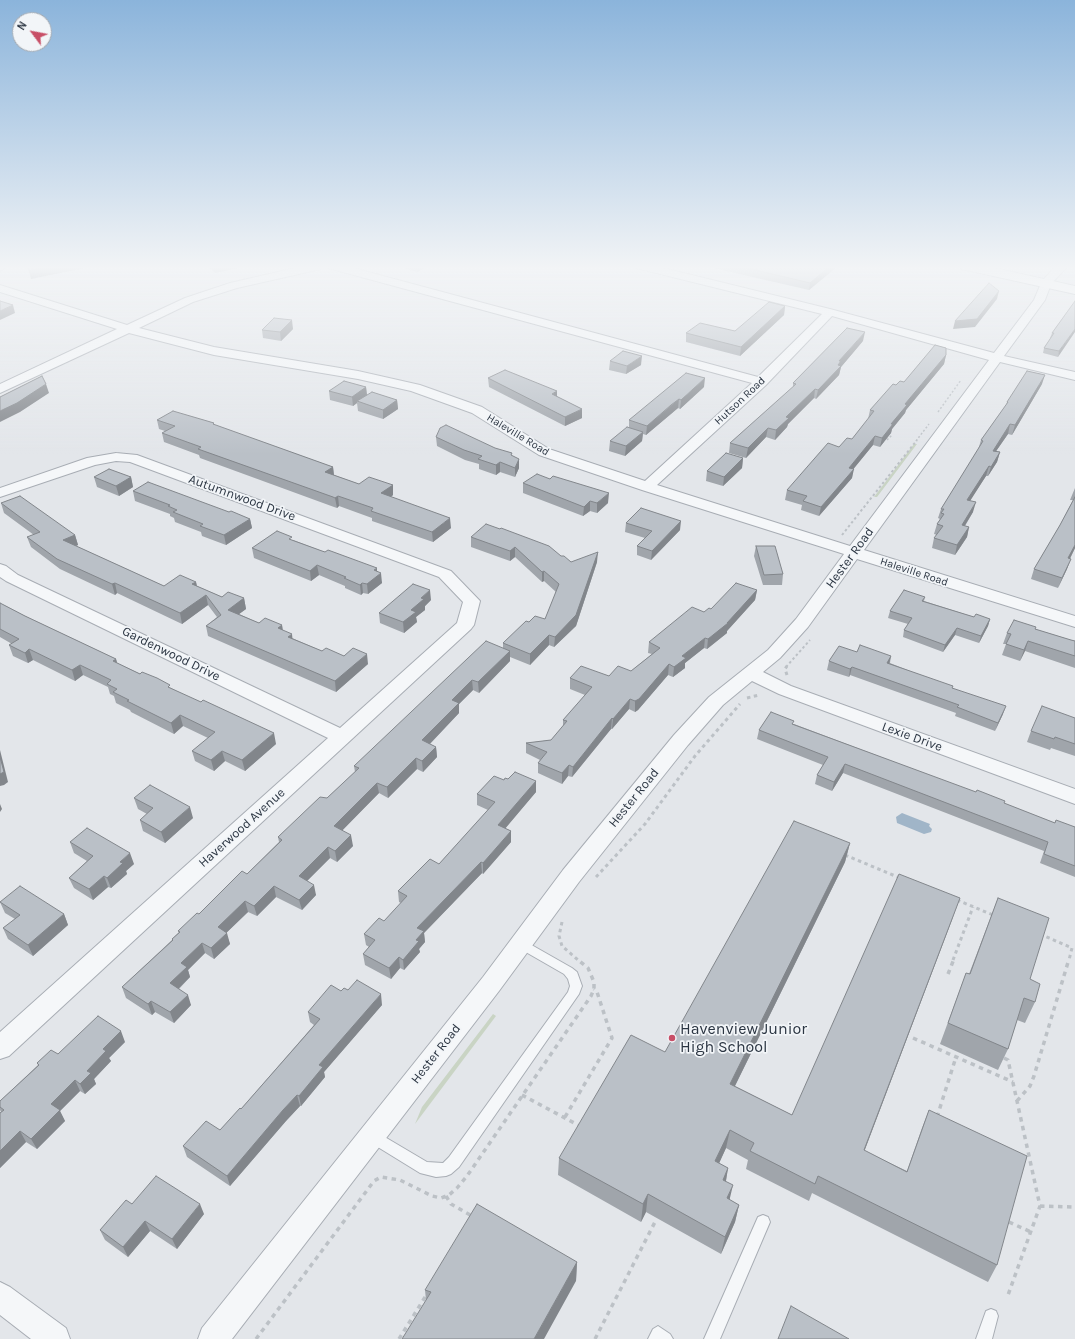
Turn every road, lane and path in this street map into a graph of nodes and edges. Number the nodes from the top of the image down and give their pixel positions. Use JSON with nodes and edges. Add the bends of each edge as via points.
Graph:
{"nodes":[{"id":1,"x":563,"y":328,"type":"edge"},
{"id":2,"x":814,"y":328,"type":"edge"},
{"id":3,"x":890,"y":328,"type":"edge"},
{"id":4,"x":1018,"y":328,"type":"edge"},
{"id":5,"x":128,"y":329,"type":"joint"},
{"id":6,"x":997,"y":358,"type":"junction"},
{"id":7,"x":1075,"y":376,"type":"edge"},
{"id":8,"x":963,"y":377,"type":"dead end"},
{"id":9,"x":761,"y":382,"type":"junction"},
{"id":10,"x":0,"y":389,"type":"edge"},
{"id":11,"x":937,"y":412,"type":"dead end"},
{"id":12,"x":930,"y":422,"type":"dead end"},
{"id":13,"x":892,"y":435,"type":"edge"},
{"id":14,"x":887,"y":440,"type":"edge"},
{"id":15,"x":647,"y":487,"type":"junction"},
{"id":16,"x":0,"y":493,"type":"edge"},
{"id":17,"x":838,"y":535,"type":"dead end"},
{"id":18,"x":854,"y":553,"type":"junction"},
{"id":19,"x":0,"y":569,"type":"edge"},
{"id":20,"x":472,"y":601,"type":"joint"},
{"id":21,"x":1075,"y":622,"type":"edge"},
{"id":22,"x":813,"y":636,"type":"dead end"},
{"id":23,"x":751,"y":674,"type":"junction"},
{"id":24,"x":789,"y":677,"type":"dead end"},
{"id":25,"x":342,"y":737,"type":"junction"},
{"id":26,"x":1075,"y":797,"type":"edge"},
{"id":27,"x":837,"y":852,"type":"edge"},
{"id":28,"x":901,"y":878,"type":"edge"},
{"id":29,"x":951,"y":898,"type":"edge"},
{"id":30,"x":973,"y":907,"type":"junction"},
{"id":31,"x":994,"y":916,"type":"edge"},
{"id":32,"x":1037,"y":933,"type":"edge"},
{"id":33,"x":521,"y":944,"type":"junction"},
{"id":34,"x":948,"y":974,"type":"dead end"},
{"id":35,"x":594,"y":989,"type":"dead end"},
{"id":36,"x":913,"y":1038,"type":"edge"},
{"id":37,"x":0,"y":1048,"type":"edge"},
{"id":38,"x":956,"y":1057,"type":"junction"},
{"id":39,"x":1004,"y":1058,"type":"edge"},
{"id":40,"x":1013,"y":1083,"type":"junction"},
{"id":41,"x":522,"y":1095,"type":"dead end"},
{"id":42,"x":1017,"y":1101,"type":"junction"},
{"id":43,"x":565,"y":1118,"type":"junction"},
{"id":44,"x":936,"y":1122,"type":"edge"},
{"id":45,"x":578,"y":1125,"type":"edge"},
{"id":46,"x":372,"y":1136,"type":"junction"},
{"id":47,"x":446,"y":1196,"type":"dead end"},
{"id":48,"x":1040,"y":1206,"type":"junction"},
{"id":49,"x":1075,"y":1207,"type":"edge"},
{"id":50,"x":655,"y":1222,"type":"dead end"},
{"id":51,"x":763,"y":1222,"type":"dead end"},
{"id":52,"x":1010,"y":1222,"type":"edge"},
{"id":53,"x":470,"y":1225,"type":"edge"},
{"id":54,"x":1031,"y":1232,"type":"junction"},
{"id":55,"x":428,"y":1292,"type":"edge"},
{"id":56,"x":1008,"y":1295,"type":"dead end"},
{"id":57,"x":0,"y":1296,"type":"edge"},
{"id":58,"x":991,"y":1316,"type":"dead end"},
{"id":59,"x":55,"y":1339,"type":"edge"},
{"id":60,"x":212,"y":1339,"type":"edge"},
{"id":61,"x":399,"y":1339,"type":"edge"},
{"id":62,"x":595,"y":1339,"type":"edge"},
{"id":63,"x":656,"y":1339,"type":"edge"},
{"id":64,"x":665,"y":1339,"type":"edge"},
{"id":65,"x":712,"y":1339,"type":"edge"},
{"id":66,"x":984,"y":1339,"type":"edge"}],
"edges":[{"from":1,"to":9,"type":"street"},
{"from":2,"to":9,"type":"street","name":"Hutson Road"},
{"from":3,"to":6,"type":"street"},
{"from":4,"to":6,"type":"street","name":"Hester Road"},
{"from":5,"to":10,"type":"street"},
{"from":5,"to":15,"type":"street","name":"Haleville Road","via":[[214,352],[358,375],[415,388],[477,410],[544,452]]},
{"from":6,"to":7,"type":"street"},
{"from":6,"to":18,"type":"street","name":"Hester Road"},
{"from":8,"to":11,"type":"path"},
{"from":9,"to":15,"type":"street","name":"Hutson Road"},
{"from":12,"to":17,"type":"path","via":[[845,533]]},
{"from":13,"to":14,"type":"path"},
{"from":15,"to":18,"type":"street","name":"Haleville Road"},
{"from":16,"to":20,"type":"street","name":"Autumnwood Drive","via":[[92,461],[116,457],[132,458],[445,574]]},
{"from":18,"to":21,"type":"street","name":"Haleville Road"},
{"from":18,"to":23,"type":"street","name":"Hester Road","via":[[793,635]]},
{"from":19,"to":25,"type":"street","name":"Gardenwood Drive","via":[[12,578]]},
{"from":20,"to":25,"type":"street","name":"Haverwood Avenue","via":[[465,625]]},
{"from":22,"to":24,"type":"path","via":[[786,667]]},
{"from":23,"to":26,"type":"street","name":"Lexie Drive","via":[[785,690]]},
{"from":23,"to":33,"type":"street","name":"Hester Road","via":[[716,701],[681,740],[571,876]]},
{"from":25,"to":37,"type":"street","name":"Haverwood Avenue"},
{"from":27,"to":28,"type":"path"},
{"from":29,"to":30,"type":"path"},
{"from":30,"to":31,"type":"path"},
{"from":30,"to":34,"type":"path"},
{"from":32,"to":42,"type":"path","via":[[1072,948],[1034,1076],[1030,1086]]},
{"from":33,"to":46,"type":"street","name":"Hester Road"},
{"from":33,"to":46,"type":"lane","via":[[568,971],[573,976],[576,986],[573,994],[454,1162],[446,1169],[425,1168]]},
{"from":35,"to":43,"type":"path","via":[[612,1038]]},
{"from":36,"to":38,"type":"path"},
{"from":38,"to":40,"type":"path"},
{"from":38,"to":44,"type":"path"},
{"from":39,"to":40,"type":"path","via":[[1008,1060]]},
{"from":40,"to":42,"type":"path"},
{"from":41,"to":43,"type":"path"},
{"from":42,"to":48,"type":"path"},
{"from":43,"to":45,"type":"path"},
{"from":46,"to":60,"type":"street","name":"Hester Road"},
{"from":47,"to":53,"type":"path","via":[[451,1204],[475,1218]]},
{"from":48,"to":49,"type":"path"},
{"from":48,"to":54,"type":"path"},
{"from":50,"to":62,"type":"path"},
{"from":51,"to":65,"type":"lane"},
{"from":52,"to":54,"type":"path"},
{"from":54,"to":56,"type":"path"},
{"from":55,"to":61,"type":"path"},
{"from":57,"to":59,"type":"street"},
{"from":58,"to":66,"type":"lane"},
{"from":63,"to":64,"type":"lane","via":[[658,1334]]}]}
